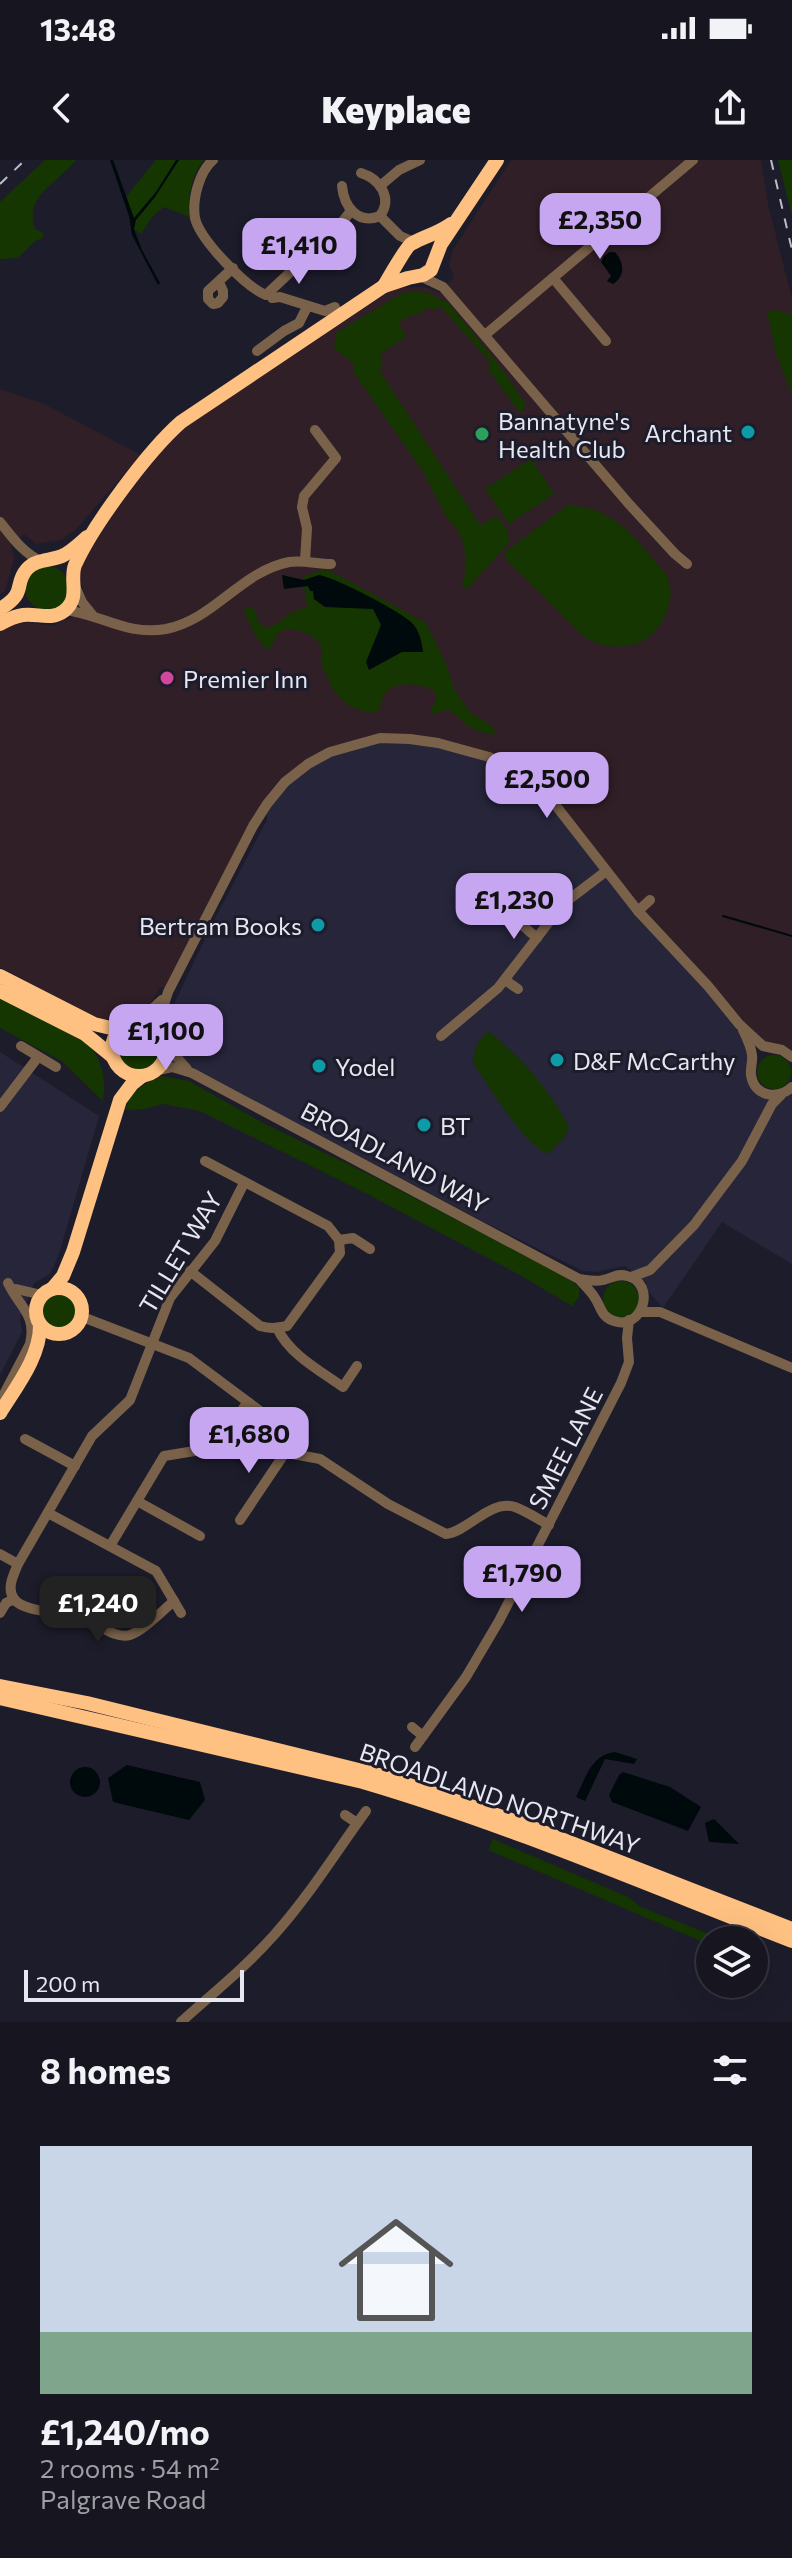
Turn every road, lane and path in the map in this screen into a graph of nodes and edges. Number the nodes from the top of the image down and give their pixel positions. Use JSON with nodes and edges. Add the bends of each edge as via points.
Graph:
{"nodes":[{"id":1,"x":420,"y":160,"type":"edge"},
{"id":2,"x":497,"y":160,"type":"edge"},
{"id":3,"x":693,"y":160,"type":"edge"},
{"id":4,"x":210,"y":162,"type":"edge"},
{"id":5,"x":361,"y":173,"type":"dead end"},
{"id":6,"x":342,"y":186,"type":"dead end"},
{"id":7,"x":380,"y":186,"type":"junction"},
{"id":8,"x":351,"y":211,"type":"junction"},
{"id":9,"x":380,"y":216,"type":"junction"},
{"id":10,"x":458,"y":218,"type":"junction"},
{"id":11,"x":393,"y":230,"type":"junction"},
{"id":12,"x":416,"y":242,"type":"junction"},
{"id":13,"x":401,"y":258,"type":"junction"},
{"id":14,"x":435,"y":259,"type":"junction"},
{"id":15,"x":236,"y":272,"type":"junction"},
{"id":16,"x":418,"y":276,"type":"junction"},
{"id":17,"x":553,"y":278,"type":"junction"},
{"id":18,"x":219,"y":282,"type":"dead end"},
{"id":19,"x":384,"y":286,"type":"junction"},
{"id":20,"x":443,"y":287,"type":"junction"},
{"id":21,"x":269,"y":297,"type":"junction"},
{"id":22,"x":307,"y":307,"type":"junction"},
{"id":23,"x":335,"y":307,"type":"dead end"},
{"id":24,"x":485,"y":335,"type":"junction"},
{"id":25,"x":606,"y":341,"type":"dead end"},
{"id":26,"x":257,"y":351,"type":"dead end"},
{"id":27,"x":315,"y":430,"type":"dead end"},
{"id":28,"x":0,"y":522,"type":"edge"},
{"id":29,"x":96,"y":528,"type":"junction"},
{"id":30,"x":16,"y":542,"type":"junction"},
{"id":31,"x":46,"y":560,"type":"junction"},
{"id":32,"x":305,"y":561,"type":"junction"},
{"id":33,"x":331,"y":564,"type":"dead end"},
{"id":34,"x":687,"y":564,"type":"dead end"},
{"id":35,"x":23,"y":575,"type":"junction"},
{"id":36,"x":74,"y":580,"type":"junction"},
{"id":37,"x":19,"y":591,"type":"junction"},
{"id":38,"x":0,"y":609,"type":"edge"},
{"id":39,"x":65,"y":610,"type":"junction"},
{"id":40,"x":35,"y":615,"type":"junction"},
{"id":41,"x":94,"y":617,"type":"junction"},
{"id":42,"x":0,"y":624,"type":"edge"},
{"id":43,"x":605,"y":872,"type":"junction"},
{"id":44,"x":650,"y":900,"type":"dead end"},
{"id":45,"x":638,"y":911,"type":"junction"},
{"id":46,"x":522,"y":925,"type":"dead end"},
{"id":47,"x":537,"y":938,"type":"junction"},
{"id":48,"x":0,"y":976,"type":"edge"},
{"id":49,"x":505,"y":980,"type":"junction"},
{"id":50,"x":518,"y":989,"type":"dead end"},
{"id":51,"x":0,"y":991,"type":"edge"},
{"id":52,"x":168,"y":992,"type":"junction"},
{"id":53,"x":139,"y":1021,"type":"junction"},
{"id":54,"x":739,"y":1024,"type":"junction"},
{"id":55,"x":119,"y":1030,"type":"junction"},
{"id":56,"x":441,"y":1036,"type":"dead end"},
{"id":57,"x":164,"y":1039,"type":"junction"},
{"id":58,"x":21,"y":1046,"type":"dead end"},
{"id":59,"x":771,"y":1049,"type":"junction"},
{"id":60,"x":38,"y":1057,"type":"junction"},
{"id":61,"x":792,"y":1057,"type":"edge"},
{"id":62,"x":753,"y":1059,"type":"junction"},
{"id":63,"x":115,"y":1061,"type":"junction"},
{"id":64,"x":56,"y":1067,"type":"dead end"},
{"id":65,"x":192,"y":1073,"type":"junction"},
{"id":66,"x":148,"y":1074,"type":"junction"},
{"id":67,"x":758,"y":1090,"type":"junction"},
{"id":68,"x":789,"y":1090,"type":"edge"},
{"id":69,"x":120,"y":1100,"type":"junction"},
{"id":70,"x":0,"y":1107,"type":"edge"},
{"id":71,"x":764,"y":1119,"type":"junction"},
{"id":72,"x":205,"y":1161,"type":"dead end"},
{"id":73,"x":244,"y":1183,"type":"junction"},
{"id":74,"x":339,"y":1240,"type":"junction"},
{"id":75,"x":370,"y":1249,"type":"dead end"},
{"id":76,"x":73,"y":1252,"type":"junction"},
{"id":77,"x":650,"y":1270,"type":"junction"},
{"id":78,"x":190,"y":1271,"type":"junction"},
{"id":79,"x":631,"y":1277,"type":"junction"},
{"id":80,"x":579,"y":1279,"type":"junction"},
{"id":81,"x":606,"y":1280,"type":"junction"},
{"id":82,"x":8,"y":1283,"type":"edge"},
{"id":83,"x":643,"y":1291,"type":"junction"},
{"id":84,"x":47,"y":1292,"type":"junction"},
{"id":85,"x":77,"y":1297,"type":"junction"},
{"id":86,"x":597,"y":1300,"type":"junction"},
{"id":87,"x":640,"y":1312,"type":"junction"},
{"id":88,"x":660,"y":1312,"type":"junction"},
{"id":89,"x":80,"y":1316,"type":"junction"},
{"id":90,"x":38,"y":1319,"type":"junction"},
{"id":91,"x":629,"y":1320,"type":"junction"},
{"id":92,"x":616,"y":1322,"type":"junction"},
{"id":93,"x":277,"y":1328,"type":"junction"},
{"id":94,"x":61,"y":1333,"type":"junction"},
{"id":95,"x":627,"y":1338,"type":"junction"},
{"id":96,"x":152,"y":1342,"type":"junction"},
{"id":97,"x":357,"y":1366,"type":"dead end"},
{"id":98,"x":792,"y":1368,"type":"edge"},
{"id":99,"x":25,"y":1371,"type":"junction"},
{"id":100,"x":0,"y":1402,"type":"edge"},
{"id":101,"x":248,"y":1402,"type":"junction"},
{"id":102,"x":0,"y":1413,"type":"edge"},
{"id":103,"x":25,"y":1439,"type":"dead end"},
{"id":104,"x":287,"y":1450,"type":"junction"},
{"id":105,"x":75,"y":1466,"type":"junction"},
{"id":106,"x":137,"y":1501,"type":"junction"},
{"id":107,"x":48,"y":1513,"type":"junction"},
{"id":108,"x":240,"y":1520,"type":"dead end"},
{"id":109,"x":549,"y":1525,"type":"junction"},
{"id":110,"x":200,"y":1536,"type":"dead end"},
{"id":111,"x":110,"y":1546,"type":"junction"},
{"id":112,"x":0,"y":1554,"type":"edge"},
{"id":113,"x":18,"y":1564,"type":"junction"},
{"id":114,"x":14,"y":1599,"type":"junction"},
{"id":115,"x":174,"y":1601,"type":"junction"},
{"id":116,"x":0,"y":1613,"type":"edge"},
{"id":117,"x":181,"y":1613,"type":"dead end"},
{"id":118,"x":0,"y":1686,"type":"edge"},
{"id":119,"x":0,"y":1700,"type":"edge"},
{"id":120,"x":412,"y":1727,"type":"dead end"},
{"id":121,"x":423,"y":1736,"type":"junction"},
{"id":122,"x":415,"y":1747,"type":"dead end"},
{"id":123,"x":366,"y":1811,"type":"dead end"},
{"id":124,"x":345,"y":1815,"type":"dead end"},
{"id":125,"x":357,"y":1823,"type":"junction"},
{"id":126,"x":792,"y":1929,"type":"edge"},
{"id":127,"x":792,"y":1941,"type":"edge"},
{"id":128,"x":181,"y":2022,"type":"edge"}],
"edges":[{"from":1,"to":7,"type":"street"},
{"from":2,"to":10,"type":"highway"},
{"from":3,"to":17,"type":"street"},
{"from":4,"to":15,"type":"street","via":[[199,183],[196,219],[207,241]]},
{"from":5,"to":7,"type":"street"},
{"from":6,"to":8,"type":"street"},
{"from":7,"to":9,"type":"street","via":[[386,202]]},
{"from":8,"to":9,"type":"street","via":[[365,218]]},
{"from":8,"to":21,"type":"street"},
{"from":9,"to":11,"type":"street"},
{"from":10,"to":12,"type":"highway"},
{"from":10,"to":14,"type":"highway"},
{"from":11,"to":12,"type":"street"},
{"from":11,"to":13,"type":"street"},
{"from":12,"to":13,"type":"highway"},
{"from":12,"to":14,"type":"highway","via":[[430,245]]},
{"from":13,"to":16,"type":"highway","via":[[405,271]]},
{"from":13,"to":19,"type":"highway"},
{"from":14,"to":16,"type":"highway","via":[[431,270]]},
{"from":14,"to":20,"type":"street"},
{"from":15,"to":18,"type":"street"},
{"from":15,"to":21,"type":"street"},
{"from":16,"to":19,"type":"highway"},
{"from":16,"to":20,"type":"street"},
{"from":17,"to":24,"type":"street"},
{"from":17,"to":25,"type":"street"},
{"from":19,"to":29,"type":"highway","via":[[181,422]]},
{"from":20,"to":24,"type":"street"},
{"from":21,"to":22,"type":"street","via":[[295,308]]},
{"from":22,"to":23,"type":"street"},
{"from":22,"to":26,"type":"street","via":[[299,323]]},
{"from":24,"to":34,"type":"street"},
{"from":27,"to":32,"type":"street","via":[[336,458],[304,496]]},
{"from":28,"to":30,"type":"street"},
{"from":29,"to":31,"type":"highway","via":[[66,554]]},
{"from":29,"to":36,"type":"highway"},
{"from":30,"to":31,"type":"street","via":[[31,556]]},
{"from":30,"to":35,"type":"street"},
{"from":31,"to":35,"type":"highway"},
{"from":31,"to":36,"type":"highway","via":[[64,566]]},
{"from":32,"to":33,"type":"street"},
{"from":32,"to":41,"type":"street","via":[[256,575],[206,613],[167,628],[133,630]]},
{"from":35,"to":37,"type":"highway"},
{"from":36,"to":39,"type":"highway","via":[[74,597]]},
{"from":36,"to":41,"type":"street"},
{"from":37,"to":38,"type":"highway"},
{"from":37,"to":40,"type":"highway"},
{"from":39,"to":40,"type":"highway","via":[[48,617]]},
{"from":39,"to":41,"type":"street"},
{"from":40,"to":42,"type":"highway"},
{"from":43,"to":45,"type":"street"},
{"from":43,"to":47,"type":"street","via":[[563,904]]},
{"from":43,"to":52,"type":"street","via":[[546,793],[503,763],[410,739],[356,744],[308,764],[267,804]]},
{"from":44,"to":45,"type":"street"},
{"from":45,"to":54,"type":"street"},
{"from":46,"to":47,"type":"street"},
{"from":47,"to":49,"type":"street"},
{"from":48,"to":55,"type":"highway","via":[[101,1028]]},
{"from":49,"to":50,"type":"street"},
{"from":49,"to":56,"type":"street"},
{"from":51,"to":63,"type":"highway","via":[[85,1034]]},
{"from":52,"to":53,"type":"street"},
{"from":52,"to":57,"type":"street","via":[[160,1017]]},
{"from":53,"to":55,"type":"highway"},
{"from":53,"to":57,"type":"highway","via":[[151,1024]]},
{"from":54,"to":59,"type":"street"},
{"from":54,"to":62,"type":"street"},
{"from":55,"to":63,"type":"highway","via":[[112,1041]]},
{"from":57,"to":65,"type":"street","name":"BROADLAND WAY"},
{"from":57,"to":66,"type":"highway","via":[[163,1061]]},
{"from":58,"to":60,"type":"street"},
{"from":59,"to":61,"type":"street"},
{"from":59,"to":62,"type":"street"},
{"from":60,"to":64,"type":"street"},
{"from":60,"to":70,"type":"street"},
{"from":62,"to":67,"type":"street","via":[[751,1076]]},
{"from":63,"to":66,"type":"highway","via":[[127,1074]]},
{"from":63,"to":69,"type":"highway"},
{"from":65,"to":66,"type":"street","name":"BROADLAND WAY","via":[[172,1067]]},
{"from":65,"to":80,"type":"street","name":"BROADLAND WAY"},
{"from":66,"to":69,"type":"highway"},
{"from":67,"to":68,"type":"street","via":[[772,1096]]},
{"from":67,"to":71,"type":"street"},
{"from":68,"to":71,"type":"street"},
{"from":69,"to":76,"type":"highway"},
{"from":71,"to":77,"type":"street","via":[[716,1196]]},
{"from":72,"to":73,"type":"street"},
{"from":73,"to":74,"type":"street","via":[[328,1226]]},
{"from":73,"to":78,"type":"street","name":"TILLET WAY","via":[[222,1230]]},
{"from":74,"to":75,"type":"street","via":[[353,1238]]},
{"from":74,"to":93,"type":"street","via":[[340,1253],[287,1326]]},
{"from":76,"to":84,"type":"highway","via":[[63,1276]]},
{"from":76,"to":85,"type":"highway"},
{"from":77,"to":79,"type":"street","name":"BROADLAND WAY"},
{"from":77,"to":83,"type":"street"},
{"from":78,"to":93,"type":"street","via":[[260,1326]]},
{"from":78,"to":96,"type":"street","name":"TILLET WAY","via":[[170,1298]]},
{"from":79,"to":81,"type":"street","name":"BROADLAND WAY"},
{"from":79,"to":83,"type":"street"},
{"from":80,"to":81,"type":"street","name":"BROADLAND WAY"},
{"from":80,"to":86,"type":"street","name":"BROADLAND WAY"},
{"from":81,"to":86,"type":"street"},
{"from":82,"to":84,"type":"street"},
{"from":82,"to":90,"type":"street"},
{"from":82,"to":100,"type":"street","via":[[28,1312],[32,1334]]},
{"from":83,"to":87,"type":"street"},
{"from":83,"to":88,"type":"street"},
{"from":84,"to":85,"type":"highway","via":[[66,1289]]},
{"from":84,"to":90,"type":"highway","via":[[38,1301]]},
{"from":85,"to":89,"type":"highway"},
{"from":86,"to":92,"type":"street","name":"BROADLAND WAY","via":[[604,1315]]},
{"from":87,"to":88,"type":"street"},
{"from":87,"to":91,"type":"street"},
{"from":88,"to":98,"type":"street"},
{"from":89,"to":94,"type":"highway","via":[[73,1328]]},
{"from":89,"to":96,"type":"street"},
{"from":90,"to":94,"type":"highway","via":[[46,1330]]},
{"from":90,"to":99,"type":"highway","via":[[38,1344]]},
{"from":91,"to":92,"type":"street"},
{"from":91,"to":95,"type":"street","name":"SMEE LANE"},
{"from":92,"to":95,"type":"street"},
{"from":93,"to":97,"type":"street","via":[[284,1343],[343,1387]]},
{"from":94,"to":99,"type":"highway"},
{"from":95,"to":109,"type":"street","name":"SMEE LANE","via":[[629,1362],[621,1383]]},
{"from":96,"to":101,"type":"street","via":[[189,1358]]},
{"from":96,"to":105,"type":"street","name":"TILLET WAY","via":[[130,1400],[92,1436]]},
{"from":99,"to":102,"type":"highway"},
{"from":101,"to":104,"type":"street","via":[[264,1414]]},
{"from":101,"to":106,"type":"street","via":[[213,1448],[164,1456]]},
{"from":103,"to":105,"type":"street"},
{"from":104,"to":108,"type":"street"},
{"from":104,"to":109,"type":"street","via":[[320,1459],[446,1534],[506,1506]]},
{"from":105,"to":107,"type":"street","name":"TILLET WAY"},
{"from":106,"to":110,"type":"street"},
{"from":106,"to":111,"type":"street"},
{"from":107,"to":111,"type":"street"},
{"from":107,"to":113,"type":"street","name":"TILLET WAY"},
{"from":109,"to":121,"type":"street","name":"SMEE LANE","via":[[485,1646]]},
{"from":111,"to":115,"type":"street","via":[[156,1571]]},
{"from":112,"to":113,"type":"street"},
{"from":113,"to":114,"type":"street","via":[[11,1579]]},
{"from":114,"to":115,"type":"street","via":[[32,1609],[81,1616],[120,1635],[138,1630]]},
{"from":114,"to":116,"type":"street"},
{"from":115,"to":117,"type":"street"},
{"from":118,"to":126,"type":"highway","name":"BROADLAND NORTHWAY","via":[[383,1776]]},
{"from":119,"to":127,"type":"highway","name":"BROADLAND NORTHWAY","via":[[415,1797]]},
{"from":120,"to":121,"type":"street"},
{"from":121,"to":122,"type":"street","name":"SMEE LANE"},
{"from":123,"to":125,"type":"street"},
{"from":124,"to":125,"type":"street"},
{"from":125,"to":128,"type":"street","via":[[275,1934]]}]}
